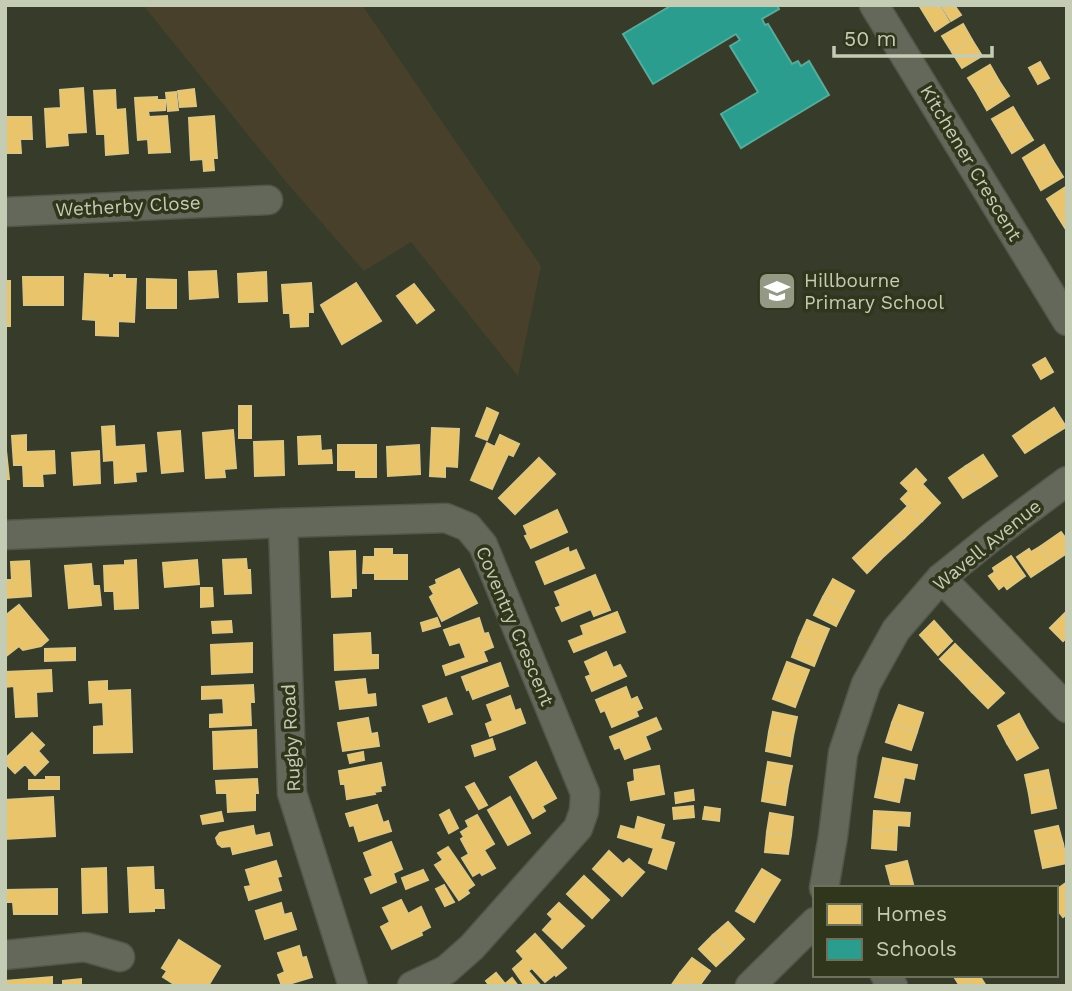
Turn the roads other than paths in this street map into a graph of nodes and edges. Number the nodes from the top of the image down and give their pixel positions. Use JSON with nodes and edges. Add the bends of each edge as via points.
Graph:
{"nodes":[{"id":1,"x":874,"y":5,"type":"edge"},
{"id":2,"x":258,"y":205,"type":"dead end"},
{"id":3,"x":5,"y":212,"type":"edge"},
{"id":4,"x":1067,"y":321,"type":"edge"},
{"id":5,"x":1067,"y":481,"type":"edge"},
{"id":6,"x":283,"y":523,"type":"junction"},
{"id":7,"x":5,"y":535,"type":"edge"},
{"id":8,"x":941,"y":579,"type":"junction"},
{"id":9,"x":1067,"y":708,"type":"edge"},
{"id":10,"x":824,"y":886,"type":"edge"},
{"id":11,"x":813,"y":924,"type":"edge"},
{"id":12,"x":5,"y":955,"type":"edge"},
{"id":13,"x":120,"y":957,"type":"dead end"},
{"id":14,"x":353,"y":986,"type":"edge"},
{"id":15,"x":412,"y":986,"type":"edge"},
{"id":16,"x":750,"y":986,"type":"edge"}],
"edges":[{"from":1,"to":4,"type":"street","name":"Kitchener Crescent"},
{"from":2,"to":3,"type":"street","name":"Wetherby Close"},
{"from":5,"to":8,"type":"street","name":"Wavell Avenue"},
{"from":6,"to":7,"type":"street","name":"Coventry Crescent"},
{"from":6,"to":14,"type":"street","name":"Rugby Road","via":[[292,793]]},
{"from":6,"to":15,"type":"street","name":"Coventry Crescent","via":[[446,518],[468,527],[483,545],[584,793],[578,828],[472,947],[446,970]]},
{"from":8,"to":9,"type":"street"},
{"from":8,"to":10,"type":"street","name":"Wavell Avenue","via":[[897,630],[866,684],[843,753]]},
{"from":11,"to":16,"type":"street"},
{"from":12,"to":13,"type":"street","via":[[85,947]]}]}
